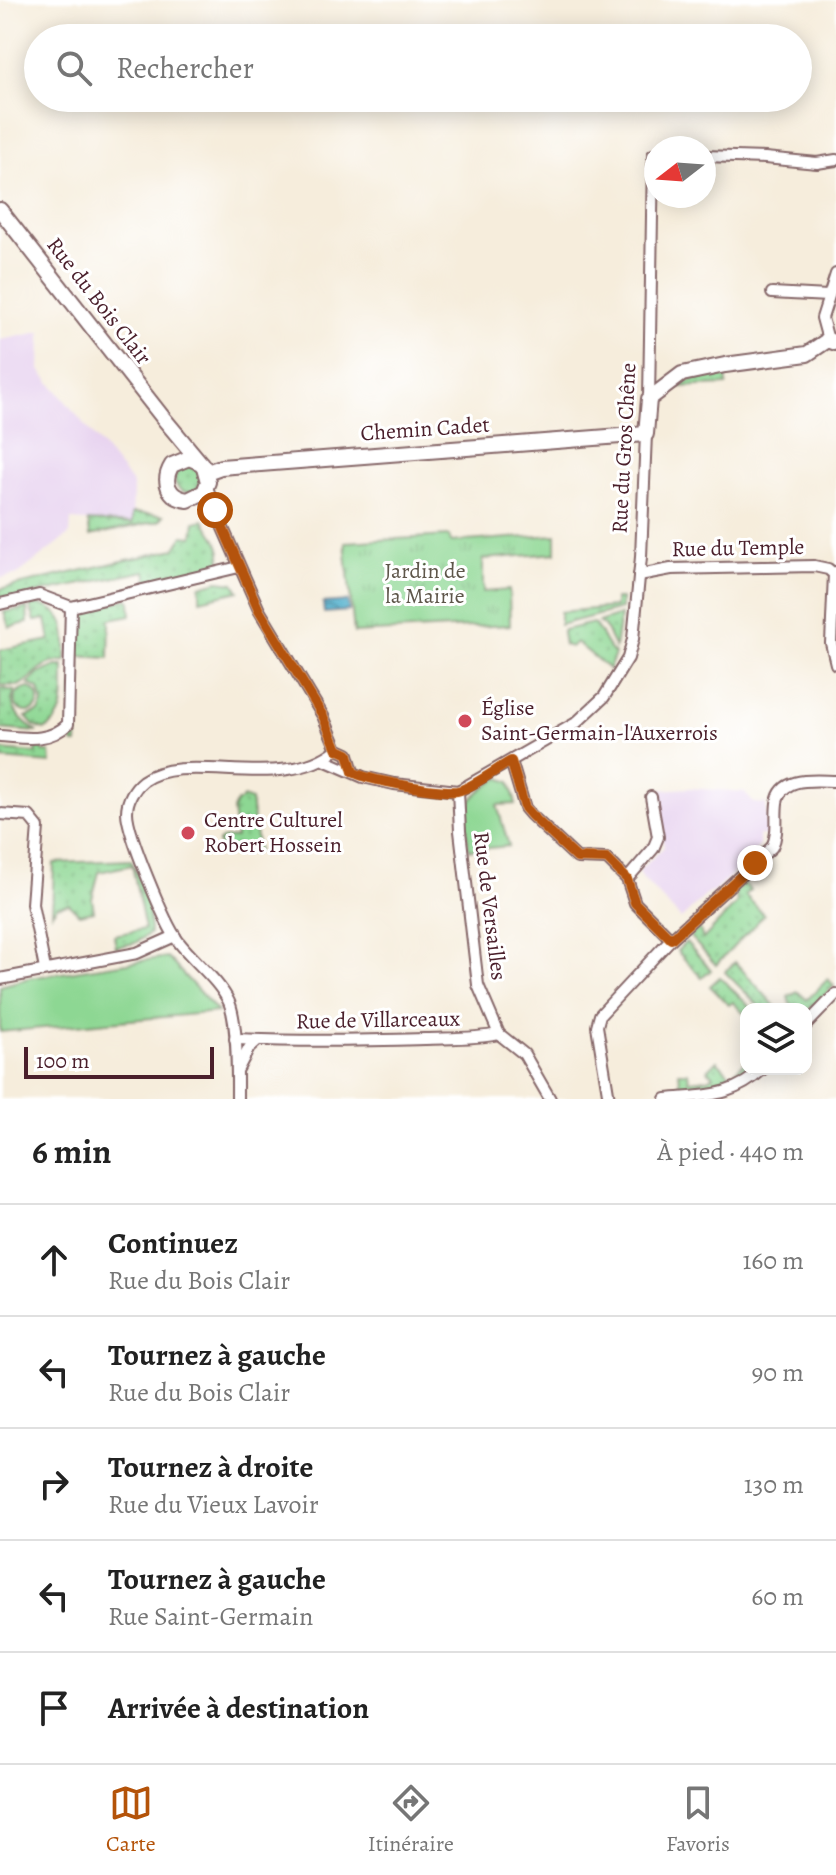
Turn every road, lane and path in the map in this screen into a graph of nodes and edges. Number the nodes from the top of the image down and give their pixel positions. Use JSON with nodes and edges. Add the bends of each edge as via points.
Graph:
{"nodes":[{"id":1,"x":716,"y":156,"type":"edge"},
{"id":2,"x":836,"y":160,"type":"edge"},
{"id":3,"x":653,"y":208,"type":"edge"},
{"id":4,"x":0,"y":210,"type":"edge"},
{"id":5,"x":836,"y":274,"type":"edge"},
{"id":6,"x":772,"y":293,"type":"dead end"},
{"id":7,"x":828,"y":296,"type":"junction"},
{"id":8,"x":832,"y":341,"type":"edge"},
{"id":9,"x":649,"y":399,"type":"junction"},
{"id":10,"x":164,"y":419,"type":"junction"},
{"id":11,"x":646,"y":434,"type":"junction"},
{"id":12,"x":176,"y":461,"type":"junction"},
{"id":13,"x":205,"y":474,"type":"junction"},
{"id":14,"x":195,"y":499,"type":"junction"},
{"id":15,"x":215,"y":510,"type":"junction"},
{"id":16,"x":239,"y":567,"type":"junction"},
{"id":17,"x":835,"y":573,"type":"edge"},
{"id":18,"x":639,"y":575,"type":"junction"},
{"id":19,"x":0,"y":604,"type":"edge"},
{"id":20,"x":71,"y":607,"type":"junction"},
{"id":21,"x":836,"y":664,"type":"edge"},
{"id":22,"x":0,"y":736,"type":"edge"},
{"id":23,"x":337,"y":749,"type":"junction"},
{"id":24,"x":324,"y":760,"type":"junction"},
{"id":25,"x":511,"y":761,"type":"junction"},
{"id":26,"x":353,"y":772,"type":"junction"},
{"id":27,"x":836,"y":781,"type":"edge"},
{"id":28,"x":458,"y":791,"type":"junction"},
{"id":29,"x":651,"y":797,"type":"dead end"},
{"id":30,"x":0,"y":814,"type":"edge"},
{"id":31,"x":627,"y":879,"type":"junction"},
{"id":32,"x":175,"y":936,"type":"junction"},
{"id":33,"x":672,"y":938,"type":"junction"},
{"id":34,"x":45,"y":969,"type":"junction"},
{"id":35,"x":0,"y":979,"type":"edge"},
{"id":36,"x":836,"y":994,"type":"edge"},
{"id":37,"x":812,"y":1019,"type":"edge"},
{"id":38,"x":499,"y":1034,"type":"junction"},
{"id":39,"x":235,"y":1039,"type":"junction"},
{"id":40,"x":258,"y":1040,"type":"junction"},
{"id":41,"x":237,"y":1071,"type":"junction"},
{"id":42,"x":756,"y":1075,"type":"edge"},
{"id":43,"x":733,"y":1095,"type":"edge"},
{"id":44,"x":237,"y":1099,"type":"edge"},
{"id":45,"x":550,"y":1099,"type":"edge"},
{"id":46,"x":609,"y":1099,"type":"edge"},
{"id":47,"x":666,"y":1099,"type":"edge"}],
"edges":[{"from":1,"to":2,"type":"street"},
{"from":3,"to":9,"type":"street","name":"Rue du Gros Chêne"},
{"from":4,"to":10,"type":"street","name":"Rue du Bois Clair"},
{"from":5,"to":7,"type":"street"},
{"from":6,"to":7,"type":"street"},
{"from":7,"to":8,"type":"street","via":[[822,318]]},
{"from":8,"to":9,"type":"street","via":[[807,354],[682,374]]},
{"from":9,"to":11,"type":"street","name":"Rue du Gros Chêne"},
{"from":10,"to":12,"type":"street","name":"Rue du Bois Clair"},
{"from":10,"to":13,"type":"street","name":"Rue du Bois Clair"},
{"from":11,"to":13,"type":"street","name":"Chemin Cadet","via":[[221,467]]},
{"from":11,"to":18,"type":"street","name":"Rue du Gros Chêne"},
{"from":12,"to":13,"type":"street","via":[[189,458]]},
{"from":12,"to":14,"type":"street","via":[[167,486],[181,500]]},
{"from":13,"to":14,"type":"street"},
{"from":13,"to":15,"type":"street","name":"Rue du Bois Clair"},
{"from":14,"to":15,"type":"street"},
{"from":15,"to":16,"type":"street","name":"Rue du Bois Clair"},
{"from":16,"to":20,"type":"street"},
{"from":16,"to":23,"type":"street","name":"Rue du Bois Clair"},
{"from":17,"to":18,"type":"street","name":"Rue du Temple","via":[[814,566],[671,569]]},
{"from":17,"to":21,"type":"street","via":[[831,643]]},
{"from":18,"to":25,"type":"street","name":"Rue du Gros Chêne","via":[[628,658],[604,697],[576,723]]},
{"from":19,"to":20,"type":"street","via":[[39,595]]},
{"from":20,"to":22,"type":"street","via":[[68,724],[48,738]]},
{"from":23,"to":24,"type":"street"},
{"from":23,"to":26,"type":"street","name":"Rue du Bois Clair","via":[[348,754]]},
{"from":24,"to":26,"type":"street"},
{"from":24,"to":32,"type":"street","via":[[265,772],[174,770],[138,785],[129,799],[133,843]]},
{"from":25,"to":28,"type":"street"},
{"from":25,"to":31,"type":"street","via":[[531,815],[577,858],[607,859]]},
{"from":26,"to":28,"type":"street","via":[[394,784]]},
{"from":27,"to":33,"type":"street","via":[[798,781],[781,792],[772,847]]},
{"from":28,"to":38,"type":"street","name":"Rue de Versailles","via":[[476,975]]},
{"from":29,"to":31,"type":"street","via":[[658,837]]},
{"from":30,"to":34,"type":"street","via":[[29,816],[38,827],[32,904]]},
{"from":31,"to":33,"type":"street","via":[[635,903]]},
{"from":32,"to":34,"type":"street","via":[[137,953]]},
{"from":32,"to":39,"type":"street","via":[[229,1003]]},
{"from":33,"to":46,"type":"street","via":[[600,1015],[597,1026]]},
{"from":34,"to":35,"type":"street"},
{"from":36,"to":37,"type":"street"},
{"from":38,"to":40,"type":"street","name":"Rue de Villarceaux","via":[[474,1039]]},
{"from":38,"to":45,"type":"street","name":"Rue de Versailles","via":[[524,1054]]},
{"from":39,"to":40,"type":"street","name":"Rue de Villarceaux"},
{"from":39,"to":41,"type":"street"},
{"from":40,"to":41,"type":"street"},
{"from":41,"to":44,"type":"street"},
{"from":42,"to":43,"type":"street"},
{"from":43,"to":47,"type":"street"}]}
